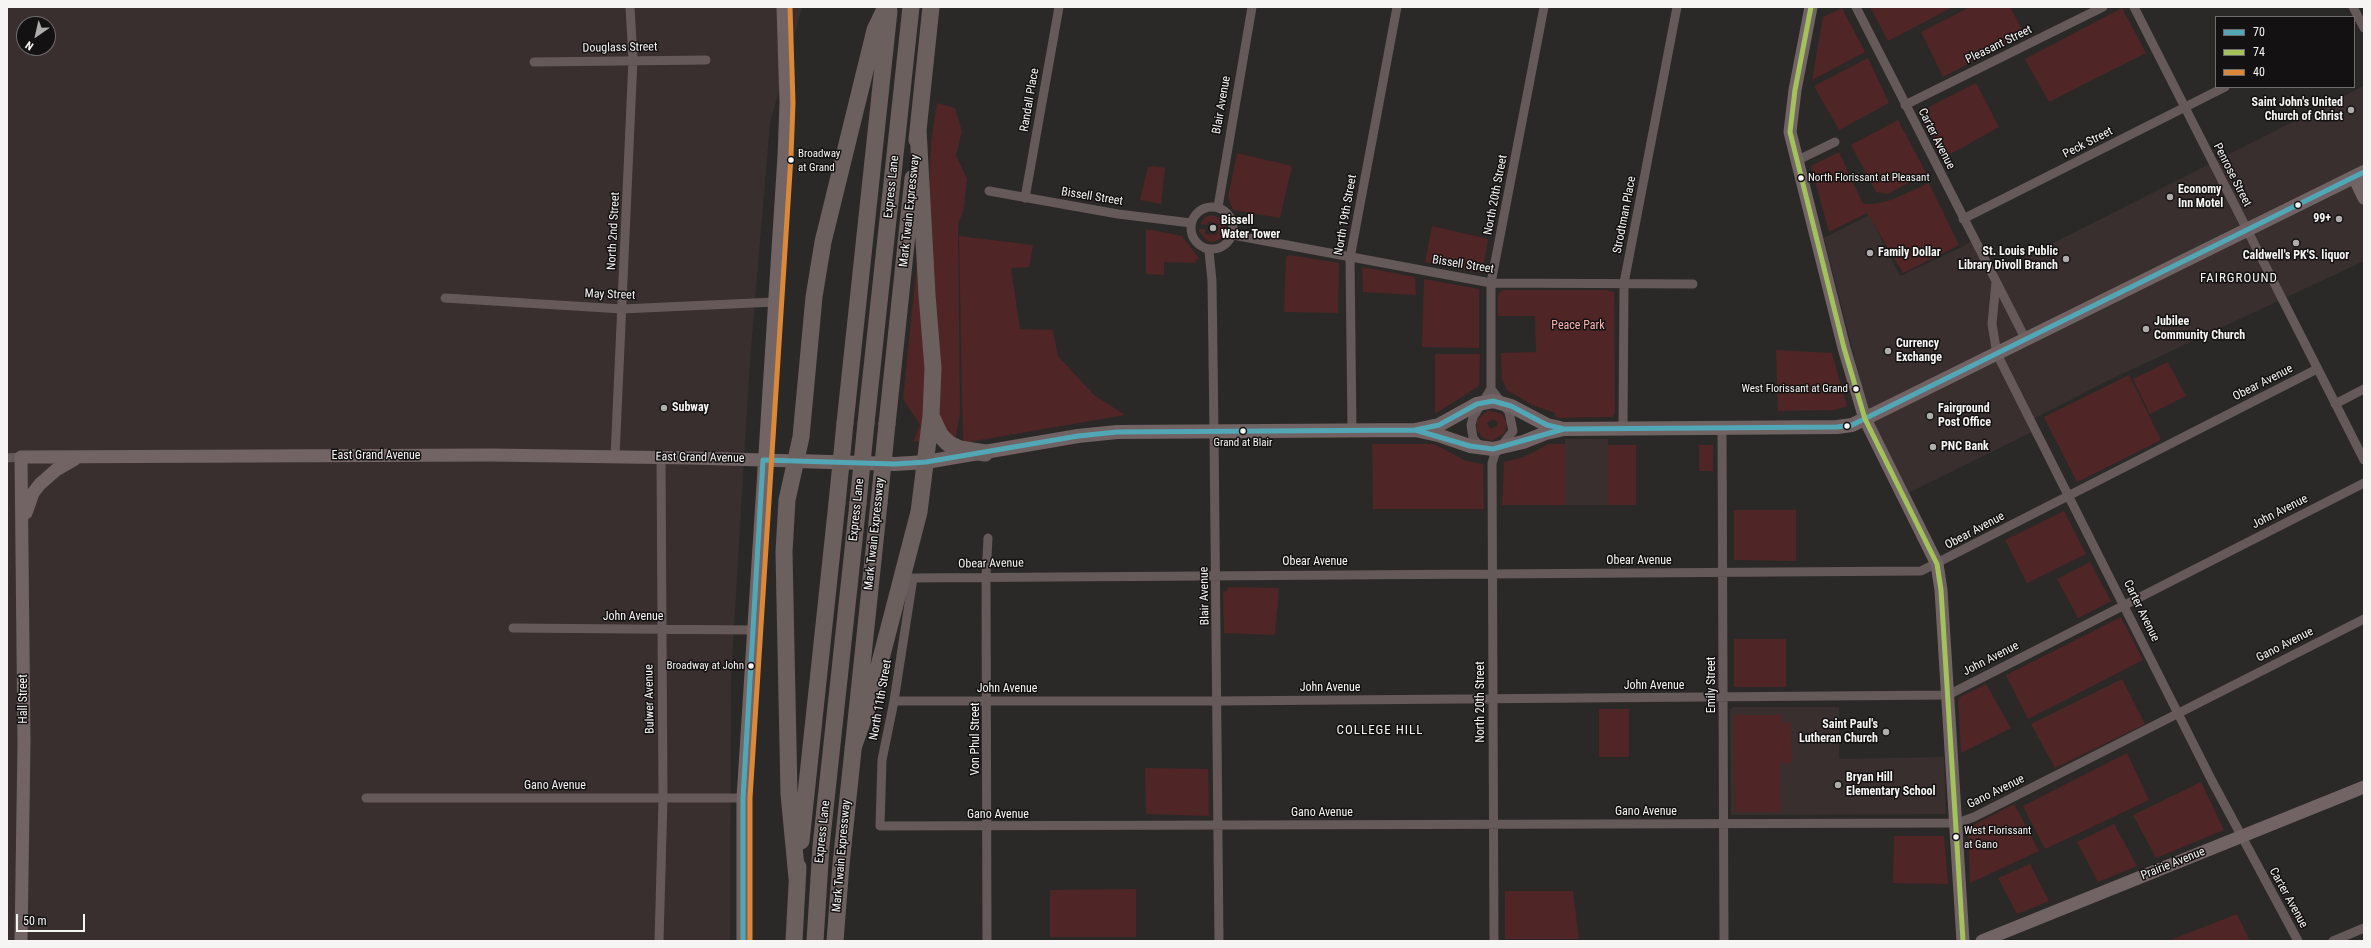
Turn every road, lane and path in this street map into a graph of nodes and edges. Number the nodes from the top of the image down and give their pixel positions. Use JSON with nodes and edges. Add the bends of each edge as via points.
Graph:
{"nodes":[{"id":1,"x":630,"y":7,"type":"edge"},
{"id":2,"x":783,"y":7,"type":"edge"},
{"id":3,"x":886,"y":7,"type":"edge"},
{"id":4,"x":889,"y":7,"type":"edge"},
{"id":5,"x":911,"y":7,"type":"edge"},
{"id":6,"x":931,"y":7,"type":"edge"},
{"id":7,"x":1059,"y":7,"type":"edge"},
{"id":8,"x":1252,"y":7,"type":"edge"},
{"id":9,"x":1397,"y":7,"type":"edge"},
{"id":10,"x":1544,"y":7,"type":"edge"},
{"id":11,"x":1677,"y":7,"type":"edge"},
{"id":12,"x":1856,"y":7,"type":"edge"},
{"id":13,"x":2103,"y":7,"type":"edge"},
{"id":14,"x":2134,"y":7,"type":"edge"},
{"id":15,"x":2354,"y":7,"type":"edge"},
{"id":16,"x":1812,"y":8,"type":"edge"},
{"id":17,"x":2359,"y":19,"type":"edge"},
{"id":18,"x":2364,"y":28,"type":"edge"},
{"id":19,"x":633,"y":59,"type":"junction"},
{"id":20,"x":706,"y":60,"type":"dead end"},
{"id":21,"x":534,"y":62,"type":"dead end"},
{"id":22,"x":2223,"y":88,"type":"edge"},
{"id":23,"x":1905,"y":105,"type":"junction"},
{"id":24,"x":2184,"y":108,"type":"junction"},
{"id":25,"x":918,"y":129,"type":"junction"},
{"id":26,"x":1835,"y":142,"type":"dead end"},
{"id":27,"x":1796,"y":161,"type":"junction"},
{"id":28,"x":2359,"y":175,"type":"edge"},
{"id":29,"x":989,"y":191,"type":"dead end"},
{"id":30,"x":1025,"y":198,"type":"junction"},
{"id":31,"x":2364,"y":198,"type":"edge"},
{"id":32,"x":1218,"y":207,"type":"junction"},
{"id":33,"x":1963,"y":219,"type":"junction"},
{"id":34,"x":1191,"y":223,"type":"junction"},
{"id":35,"x":2246,"y":231,"type":"junction"},
{"id":36,"x":1232,"y":235,"type":"junction"},
{"id":37,"x":1208,"y":251,"type":"junction"},
{"id":38,"x":1350,"y":258,"type":"junction"},
{"id":39,"x":1996,"y":282,"type":"junction"},
{"id":40,"x":1491,"y":283,"type":"junction"},
{"id":41,"x":1624,"y":283,"type":"junction"},
{"id":42,"x":1693,"y":284,"type":"dead end"},
{"id":43,"x":445,"y":298,"type":"dead end"},
{"id":44,"x":775,"y":302,"type":"junction"},
{"id":45,"x":622,"y":309,"type":"junction"},
{"id":46,"x":2026,"y":340,"type":"junction"},
{"id":47,"x":1997,"y":354,"type":"junction"},
{"id":48,"x":2317,"y":369,"type":"junction"},
{"id":49,"x":2364,"y":389,"type":"edge"},
{"id":50,"x":1488,"y":395,"type":"junction"},
{"id":51,"x":1501,"y":402,"type":"junction"},
{"id":52,"x":2335,"y":404,"type":"junction"},
{"id":53,"x":931,"y":416,"type":"junction"},
{"id":54,"x":1865,"y":419,"type":"junction"},
{"id":55,"x":1722,"y":428,"type":"junction"},
{"id":56,"x":1564,"y":429,"type":"junction"},
{"id":57,"x":1623,"y":429,"type":"junction"},
{"id":58,"x":1415,"y":430,"type":"junction"},
{"id":59,"x":1352,"y":431,"type":"junction"},
{"id":60,"x":1214,"y":432,"type":"junction"},
{"id":61,"x":1481,"y":448,"type":"junction"},
{"id":62,"x":1500,"y":448,"type":"junction"},
{"id":63,"x":985,"y":453,"type":"junction"},
{"id":64,"x":21,"y":457,"type":"junction"},
{"id":65,"x":615,"y":457,"type":"junction"},
{"id":66,"x":7,"y":458,"type":"edge"},
{"id":67,"x":78,"y":458,"type":"junction"},
{"id":68,"x":660,"y":458,"type":"junction"},
{"id":69,"x":763,"y":460,"type":"junction"},
{"id":70,"x":2364,"y":460,"type":"edge"},
{"id":71,"x":797,"y":462,"type":"junction"},
{"id":72,"x":926,"y":462,"type":"junction"},
{"id":73,"x":1492,"y":463,"type":"junction"},
{"id":74,"x":2364,"y":483,"type":"edge"},
{"id":75,"x":2069,"y":496,"type":"junction"},
{"id":76,"x":23,"y":520,"type":"junction"},
{"id":77,"x":988,"y":538,"type":"dead end"},
{"id":78,"x":1936,"y":564,"type":"junction"},
{"id":79,"x":1492,"y":573,"type":"junction"},
{"id":80,"x":1723,"y":573,"type":"junction"},
{"id":81,"x":1216,"y":574,"type":"junction"},
{"id":82,"x":986,"y":576,"type":"junction"},
{"id":83,"x":913,"y":578,"type":"joint"},
{"id":84,"x":2124,"y":604,"type":"junction"},
{"id":85,"x":2364,"y":619,"type":"edge"},
{"id":86,"x":513,"y":628,"type":"dead end"},
{"id":87,"x":661,"y":629,"type":"junction"},
{"id":88,"x":754,"y":630,"type":"junction"},
{"id":89,"x":1948,"y":695,"type":"junction"},
{"id":90,"x":1724,"y":697,"type":"junction"},
{"id":91,"x":1493,"y":699,"type":"junction"},
{"id":92,"x":894,"y":701,"type":"junction"},
{"id":93,"x":988,"y":701,"type":"junction"},
{"id":94,"x":1218,"y":701,"type":"junction"},
{"id":95,"x":2178,"y":713,"type":"junction"},
{"id":96,"x":853,"y":748,"type":"junction"},
{"id":97,"x":2364,"y":787,"type":"edge"},
{"id":98,"x":366,"y":798,"type":"dead end"},
{"id":99,"x":743,"y":798,"type":"junction"},
{"id":100,"x":663,"y":799,"type":"junction"},
{"id":101,"x":1724,"y":823,"type":"junction"},
{"id":102,"x":1957,"y":823,"type":"junction"},
{"id":103,"x":1493,"y":824,"type":"junction"},
{"id":104,"x":880,"y":826,"type":"joint"},
{"id":105,"x":1218,"y":826,"type":"junction"},
{"id":106,"x":987,"y":827,"type":"junction"},
{"id":107,"x":2241,"y":836,"type":"junction"},
{"id":108,"x":797,"y":878,"type":"junction"},
{"id":109,"x":2364,"y":928,"type":"edge"},
{"id":110,"x":21,"y":941,"type":"edge"},
{"id":111,"x":659,"y":941,"type":"edge"},
{"id":112,"x":743,"y":941,"type":"edge"},
{"id":113,"x":794,"y":941,"type":"edge"},
{"id":114,"x":815,"y":941,"type":"edge"},
{"id":115,"x":835,"y":941,"type":"edge"},
{"id":116,"x":987,"y":941,"type":"edge"},
{"id":117,"x":1219,"y":941,"type":"edge"},
{"id":118,"x":1494,"y":941,"type":"edge"},
{"id":119,"x":1724,"y":941,"type":"edge"},
{"id":120,"x":1963,"y":941,"type":"edge"},
{"id":121,"x":1982,"y":941,"type":"edge"},
{"id":122,"x":2298,"y":941,"type":"edge"},
{"id":123,"x":2333,"y":941,"type":"edge"}],
"edges":[{"from":1,"to":19,"type":"street","name":"North 2nd Street"},
{"from":2,"to":44,"type":"main road","via":[[786,103]]},
{"from":3,"to":71,"type":"highway","via":[[875,30],[823,242],[814,297],[802,437]]},
{"from":4,"to":108,"type":"highway","bridge":true},
{"from":5,"to":114,"type":"highway","name":"Express Lane","bridge":true,"via":[[821,846]]},
{"from":6,"to":25,"type":"highway","name":"Mark Twain Expressway"},
{"from":7,"to":30,"type":"street","name":"Randall Place"},
{"from":8,"to":32,"type":"street","name":"Blair Avenue"},
{"from":9,"to":38,"type":"street","name":"North 19th Street"},
{"from":10,"to":40,"type":"street","name":"North 20th Street"},
{"from":11,"to":41,"type":"street","name":"Strodtman Place"},
{"from":12,"to":23,"type":"street","name":"Carter Avenue"},
{"from":13,"to":23,"type":"street","name":"Pleasant Street"},
{"from":14,"to":24,"type":"street","name":"Penrose Street"},
{"from":15,"to":17,"type":"street"},
{"from":16,"to":27,"type":"main road","via":[[1790,117],[1790,132]]},
{"from":17,"to":18,"type":"street"},
{"from":19,"to":20,"type":"street","name":"Douglass Street"},
{"from":19,"to":21,"type":"street","name":"Douglass Street"},
{"from":19,"to":45,"type":"street","name":"North 2nd Street"},
{"from":22,"to":24,"type":"street","name":"Peck Street"},
{"from":23,"to":33,"type":"street","name":"Carter Avenue"},
{"from":24,"to":33,"type":"street","name":"Peck Street"},
{"from":24,"to":35,"type":"street","name":"Penrose Street"},
{"from":25,"to":53,"type":"highway","via":[[933,368]]},
{"from":25,"to":96,"type":"highway","name":"Mark Twain Expressway","bridge":true},
{"from":26,"to":27,"type":"street"},
{"from":27,"to":54,"type":"main road"},
{"from":28,"to":31,"type":"main road"},
{"from":28,"to":35,"type":"main road","name":"East Grand Avenue"},
{"from":29,"to":30,"type":"street","name":"Bissell Street"},
{"from":30,"to":34,"type":"street","name":"Bissell Street"},
{"from":32,"to":34,"type":"street","via":[[1200,210]]},
{"from":32,"to":36,"type":"street","via":[[1231,218]]},
{"from":33,"to":39,"type":"street","name":"Carter Avenue"},
{"from":34,"to":37,"type":"street","via":[[1193,238]]},
{"from":35,"to":46,"type":"main road","name":"East Grand Avenue"},
{"from":35,"to":48,"type":"street","name":"Penrose Street"},
{"from":36,"to":37,"type":"street","via":[[1224,246]]},
{"from":36,"to":38,"type":"street","name":"Bissell Street"},
{"from":37,"to":60,"type":"street","name":"Blair Avenue","via":[[1212,281]]},
{"from":38,"to":40,"type":"street","name":"Bissell Street"},
{"from":38,"to":59,"type":"street","name":"North 19th Street"},
{"from":39,"to":46,"type":"street","name":"Carter Avenue"},
{"from":39,"to":47,"type":"street","name":"Carter Avenue","via":[[1992,324]]},
{"from":40,"to":41,"type":"street","name":"Bissell Street"},
{"from":40,"to":50,"type":"street","name":"North 20th Street"},
{"from":41,"to":42,"type":"street","name":"Bissell Street"},
{"from":41,"to":57,"type":"street","name":"Strodtman Place"},
{"from":43,"to":45,"type":"street","name":"May Street"},
{"from":44,"to":45,"type":"street","name":"May Street"},
{"from":44,"to":69,"type":"main road"},
{"from":45,"to":65,"type":"street","name":"North 2nd Street"},
{"from":46,"to":47,"type":"main road","name":"East Grand Avenue"},
{"from":47,"to":54,"type":"main road","name":"East Grand Avenue"},
{"from":47,"to":75,"type":"street","name":"Carter Avenue"},
{"from":48,"to":52,"type":"street","name":"Penrose Street"},
{"from":48,"to":75,"type":"street","name":"Obear Avenue"},
{"from":49,"to":52,"type":"street"},
{"from":50,"to":51,"type":"main road","name":"East Grand Avenue"},
{"from":50,"to":58,"type":"main road","name":"East Grand Avenue","via":[[1439,425]]},
{"from":50,"to":61,"type":"street","via":[[1471,425],[1473,438]]},
{"from":51,"to":56,"type":"main road","name":"East Grand Avenue","via":[[1547,425]]},
{"from":51,"to":62,"type":"street","name":"North 20th Street","via":[[1512,418],[1513,431]]},
{"from":52,"to":70,"type":"street","name":"Penrose Street"},
{"from":53,"to":63,"type":"highway","via":[[940,435],[949,444],[960,449]]},
{"from":53,"to":72,"type":"highway"},
{"from":54,"to":55,"type":"main road","name":"East Grand Avenue","via":[[1852,425],[1837,427]]},
{"from":54,"to":78,"type":"main road"},
{"from":55,"to":57,"type":"main road","name":"East Grand Avenue"},
{"from":55,"to":80,"type":"street","name":"Emily Street"},
{"from":56,"to":57,"type":"main road","name":"East Grand Avenue"},
{"from":56,"to":62,"type":"main road","name":"East Grand Avenue","via":[[1546,432]]},
{"from":58,"to":59,"type":"main road","name":"East Grand Avenue"},
{"from":58,"to":61,"type":"main road","name":"East Grand Avenue"},
{"from":59,"to":60,"type":"main road","name":"East Grand Avenue"},
{"from":60,"to":63,"type":"main road","name":"East Grand Avenue","via":[[1098,433]]},
{"from":60,"to":81,"type":"street","name":"Blair Avenue"},
{"from":61,"to":62,"type":"main road","name":"East Grand Avenue"},
{"from":61,"to":73,"type":"street"},
{"from":62,"to":73,"type":"street","name":"North 20th Street"},
{"from":63,"to":72,"type":"main road","name":"East Grand Avenue"},
{"from":64,"to":66,"type":"street","name":"East Grand Avenue"},
{"from":64,"to":67,"type":"main road","name":"East Grand Avenue"},
{"from":64,"to":76,"type":"main road","name":"Hall Street"},
{"from":65,"to":67,"type":"main road","name":"East Grand Avenue","via":[[492,455]]},
{"from":65,"to":68,"type":"main road","name":"East Grand Avenue"},
{"from":67,"to":76,"type":"main road","via":[[56,470],[40,484],[33,494]]},
{"from":68,"to":69,"type":"main road","name":"East Grand Avenue"},
{"from":68,"to":87,"type":"street","name":"Bulwer Avenue"},
{"from":69,"to":71,"type":"main road","name":"East Grand Avenue"},
{"from":69,"to":88,"type":"main road"},
{"from":71,"to":72,"type":"main road","name":"East Grand Avenue"},
{"from":71,"to":108,"type":"highway","via":[[788,500],[784,558],[789,794]]},
{"from":72,"to":96,"type":"highway","via":[[914,534],[871,697]]},
{"from":73,"to":79,"type":"street","name":"North 20th Street"},
{"from":74,"to":84,"type":"street","name":"John Avenue"},
{"from":75,"to":78,"type":"street","name":"Obear Avenue"},
{"from":75,"to":84,"type":"street","name":"Carter Avenue"},
{"from":76,"to":110,"type":"main road","name":"Hall Street"},
{"from":77,"to":82,"type":"street","name":"Von Phul Street"},
{"from":78,"to":80,"type":"street","name":"Obear Avenue","via":[[1921,571]]},
{"from":78,"to":89,"type":"main road","via":[[1941,590]]},
{"from":79,"to":80,"type":"street","name":"Obear Avenue"},
{"from":79,"to":81,"type":"street","name":"Obear Avenue"},
{"from":79,"to":91,"type":"street","name":"North 20th Street"},
{"from":80,"to":90,"type":"street","name":"Emily Street"},
{"from":81,"to":82,"type":"street","name":"Obear Avenue"},
{"from":81,"to":94,"type":"street","name":"Blair Avenue"},
{"from":82,"to":83,"type":"street","name":"Obear Avenue"},
{"from":82,"to":93,"type":"street","name":"Von Phul Street"},
{"from":83,"to":92,"type":"street","name":"North 11th Street"},
{"from":84,"to":89,"type":"street","name":"John Avenue"},
{"from":84,"to":95,"type":"street","name":"Carter Avenue"},
{"from":85,"to":95,"type":"street","name":"Gano Avenue"},
{"from":86,"to":87,"type":"street","name":"John Avenue"},
{"from":87,"to":88,"type":"street","name":"John Avenue"},
{"from":87,"to":100,"type":"street","name":"Bulwer Avenue"},
{"from":88,"to":99,"type":"main road"},
{"from":89,"to":90,"type":"street","name":"John Avenue"},
{"from":89,"to":102,"type":"main road"},
{"from":90,"to":91,"type":"street","name":"John Avenue"},
{"from":90,"to":101,"type":"street","name":"Emily Street"},
{"from":91,"to":94,"type":"street","name":"John Avenue"},
{"from":91,"to":103,"type":"street","name":"North 20th Street"},
{"from":92,"to":93,"type":"street","name":"John Avenue"},
{"from":92,"to":104,"type":"street","name":"North 11th Street","via":[[882,760]]},
{"from":93,"to":94,"type":"street","name":"John Avenue"},
{"from":93,"to":106,"type":"street","name":"Von Phul Street"},
{"from":94,"to":105,"type":"street","name":"Blair Avenue"},
{"from":95,"to":102,"type":"street","name":"Gano Avenue","via":[[1980,814]]},
{"from":95,"to":107,"type":"street","name":"Carter Avenue"},
{"from":96,"to":115,"type":"highway","name":"Mark Twain Expressway"},
{"from":97,"to":107,"type":"main road","name":"Prairie Avenue"},
{"from":98,"to":100,"type":"street","name":"Gano Avenue"},
{"from":99,"to":100,"type":"street","name":"Gano Avenue"},
{"from":99,"to":112,"type":"main road"},
{"from":100,"to":111,"type":"street","name":"Bulwer Avenue"},
{"from":101,"to":102,"type":"street","name":"Gano Avenue"},
{"from":101,"to":103,"type":"street","name":"Gano Avenue"},
{"from":101,"to":119,"type":"street","name":"Emily Street"},
{"from":102,"to":120,"type":"main road"},
{"from":103,"to":105,"type":"street","name":"Gano Avenue"},
{"from":103,"to":118,"type":"street","name":"North 20th Street"},
{"from":104,"to":106,"type":"street","name":"Gano Avenue"},
{"from":105,"to":106,"type":"street","name":"Gano Avenue"},
{"from":105,"to":117,"type":"street","name":"Blair Avenue"},
{"from":106,"to":116,"type":"street","name":"Von Phul Street"},
{"from":107,"to":121,"type":"main road","name":"Prairie Avenue"},
{"from":107,"to":122,"type":"street","name":"Carter Avenue"},
{"from":108,"to":113,"type":"highway"},
{"from":109,"to":123,"type":"street"}]}
